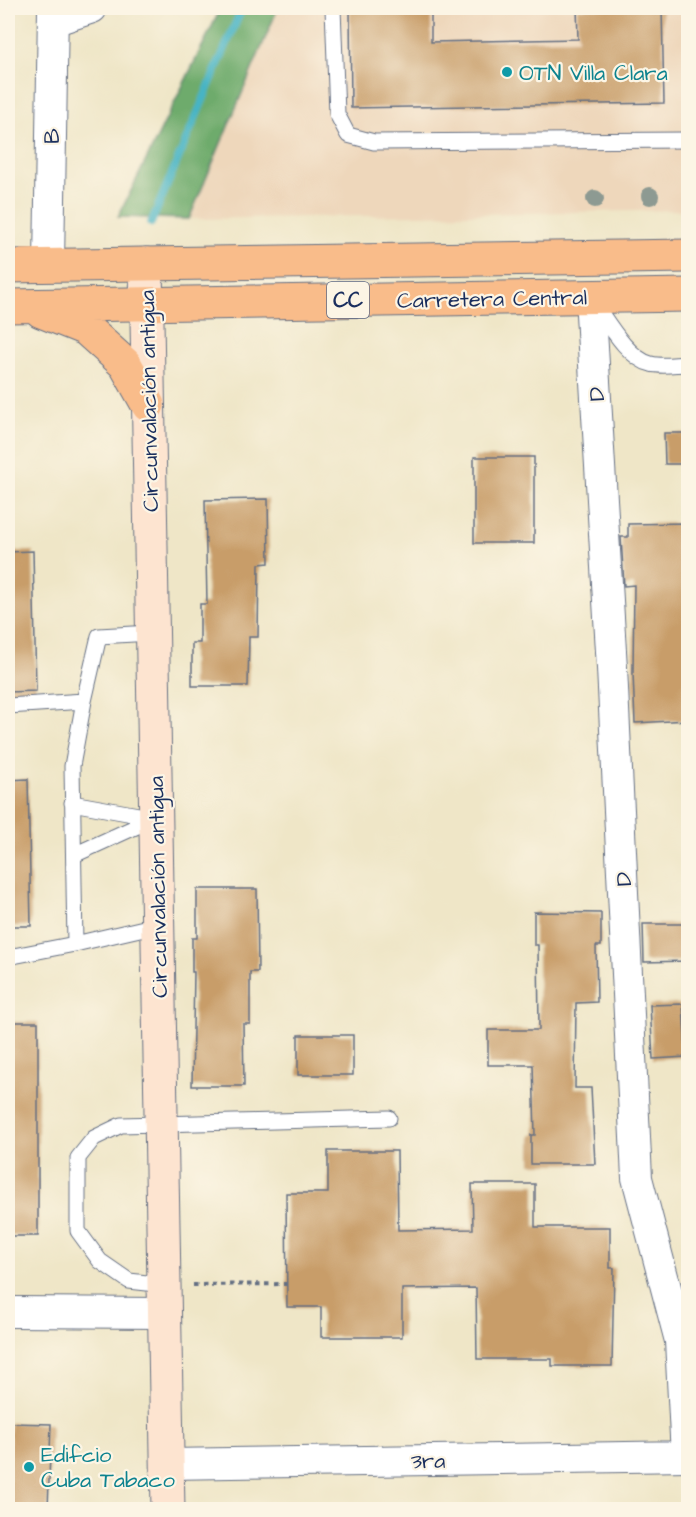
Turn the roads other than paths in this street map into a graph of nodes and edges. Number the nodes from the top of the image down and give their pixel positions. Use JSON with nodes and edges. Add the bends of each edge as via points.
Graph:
{"nodes":[{"id":1,"x":92,"y":8,"type":"edge"},
{"id":2,"x":333,"y":8,"type":"edge"},
{"id":3,"x":53,"y":14,"type":"edge"},
{"id":4,"x":688,"y":140,"type":"edge"},
{"id":5,"x":688,"y":256,"type":"edge"},
{"id":6,"x":146,"y":264,"type":"junction"},
{"id":7,"x":49,"y":265,"type":"junction"},
{"id":8,"x":8,"y":266,"type":"edge"},
{"id":9,"x":688,"y":295,"type":"edge"},
{"id":10,"x":590,"y":297,"type":"junction"},
{"id":11,"x":146,"y":303,"type":"junction"},
{"id":12,"x":16,"y":305,"type":"edge"},
{"id":13,"x":688,"y":364,"type":"edge"},
{"id":14,"x":148,"y":405,"type":"junction"},
{"id":15,"x":151,"y":633,"type":"junction"},
{"id":16,"x":84,"y":701,"type":"junction"},
{"id":17,"x":8,"y":706,"type":"edge"},
{"id":18,"x":72,"y":803,"type":"junction"},
{"id":19,"x":155,"y":818,"type":"junction"},
{"id":20,"x":74,"y":855,"type":"junction"},
{"id":21,"x":157,"y":925,"type":"junction"},
{"id":22,"x":75,"y":944,"type":"junction"},
{"id":23,"x":8,"y":957,"type":"edge"},
{"id":24,"x":389,"y":1118,"type":"dead end"},
{"id":25,"x":162,"y":1124,"type":"junction"},
{"id":26,"x":165,"y":1299,"type":"junction"},
{"id":27,"x":8,"y":1312,"type":"edge"},
{"id":28,"x":687,"y":1456,"type":"edge"},
{"id":29,"x":168,"y":1464,"type":"junction"},
{"id":30,"x":168,"y":1509,"type":"edge"}],
"edges":[{"from":1,"to":3,"type":"street"},
{"from":2,"to":4,"type":"lane","via":[[337,114],[348,135],[374,142]]},
{"from":3,"to":7,"type":"street","name":"B"},
{"from":5,"to":6,"type":"main road","name":"Carretera Central","number":"CC"},
{"from":6,"to":7,"type":"main road","name":"Carretera Central","number":"CC"},
{"from":6,"to":11,"type":"street","name":"Circunvalación antigua"},
{"from":7,"to":8,"type":"main road","name":"Carretera Central","number":"CC"},
{"from":9,"to":10,"type":"main road","name":"Carretera Central","number":"CC"},
{"from":10,"to":11,"type":"main road","name":"Carretera Central","number":"CC"},
{"from":10,"to":13,"type":"lane","via":[[639,359],[651,364]]},
{"from":10,"to":28,"type":"street","name":"D","via":[[637,1178],[680,1341]]},
{"from":11,"to":12,"type":"main road","name":"Carretera Central","number":"CC"},
{"from":11,"to":14,"type":"street","name":"Circunvalación antigua"},
{"from":12,"to":14,"type":"main road","via":[[86,329],[125,364]]},
{"from":14,"to":15,"type":"street","name":"Circunvalación antigua"},
{"from":15,"to":16,"type":"lane","via":[[99,636]]},
{"from":15,"to":19,"type":"street","name":"Circunvalación antigua"},
{"from":16,"to":17,"type":"lane"},
{"from":16,"to":18,"type":"lane","via":[[72,766]]},
{"from":18,"to":19,"type":"lane"},
{"from":18,"to":20,"type":"lane"},
{"from":19,"to":20,"type":"lane"},
{"from":19,"to":21,"type":"street","name":"Circunvalación antigua"},
{"from":20,"to":22,"type":"lane"},
{"from":21,"to":22,"type":"lane"},
{"from":21,"to":25,"type":"street","name":"Circunvalación antigua"},
{"from":22,"to":23,"type":"lane"},
{"from":24,"to":25,"type":"lane"},
{"from":25,"to":26,"type":"street","name":"Circunvalación antigua"},
{"from":25,"to":26,"type":"lane","via":[[121,1125],[94,1138],[83,1151],[78,1158],[78,1231],[100,1261]]},
{"from":26,"to":27,"type":"street"},
{"from":26,"to":29,"type":"street","name":"Circunvalación antigua"},
{"from":28,"to":29,"type":"street","name":"3ra"},
{"from":29,"to":30,"type":"street","name":"Circunvalación antigua"}]}
